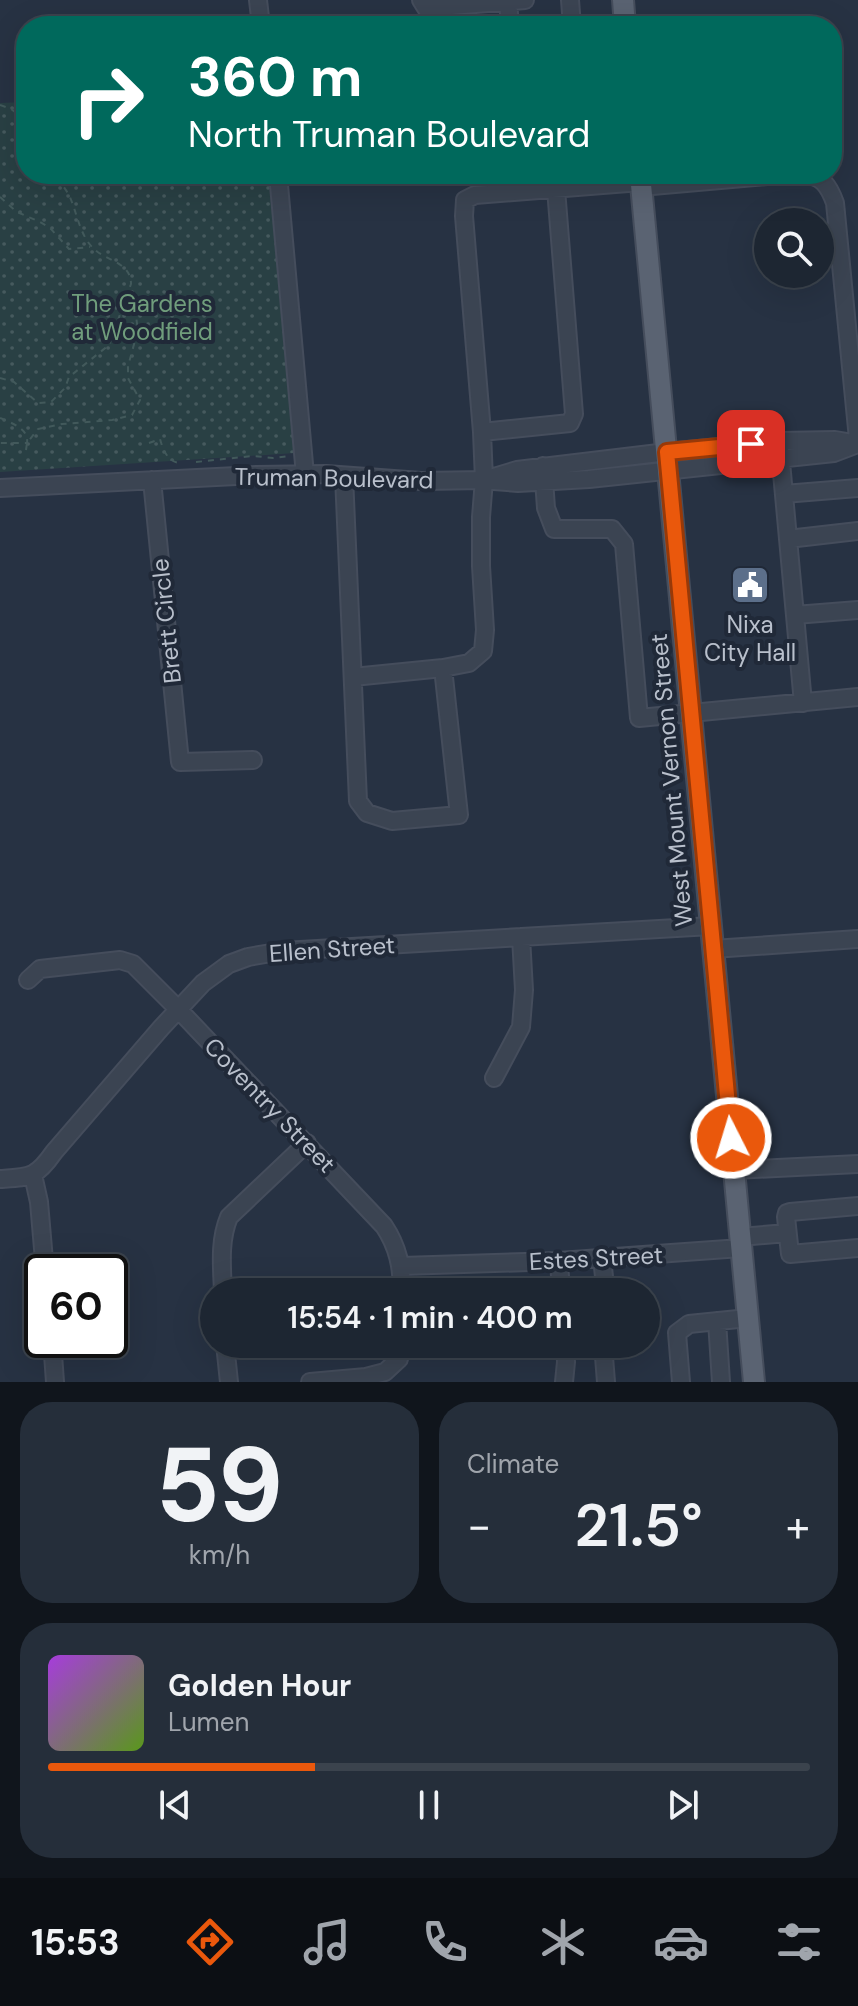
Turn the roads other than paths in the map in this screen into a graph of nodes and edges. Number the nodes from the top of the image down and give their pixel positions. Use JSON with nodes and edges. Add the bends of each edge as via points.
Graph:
{"nodes":[{"id":1,"x":421,"y":0,"type":"edge"},
{"id":2,"x":488,"y":1,"type":"edge"},
{"id":3,"x":517,"y":1,"type":"edge"},
{"id":4,"x":279,"y":184,"type":"edge"},
{"id":5,"x":609,"y":184,"type":"edge"},
{"id":6,"x":641,"y":184,"type":"edge"},
{"id":7,"x":826,"y":184,"type":"edge"},
{"id":8,"x":556,"y":189,"type":"junction"},
{"id":9,"x":482,"y":432,"type":"junction"},
{"id":10,"x":858,"y":442,"type":"edge"},
{"id":11,"x":780,"y":450,"type":"junction"},
{"id":12,"x":668,"y":461,"type":"junction"},
{"id":13,"x":544,"y":474,"type":"junction"},
{"id":14,"x":305,"y":475,"type":"junction"},
{"id":15,"x":344,"y":476,"type":"junction"},
{"id":16,"x":152,"y":480,"type":"junction"},
{"id":17,"x":484,"y":480,"type":"junction"},
{"id":18,"x":0,"y":488,"type":"edge"},
{"id":19,"x":858,"y":488,"type":"edge"},
{"id":20,"x":784,"y":494,"type":"junction"},
{"id":21,"x":858,"y":531,"type":"edge"},
{"id":22,"x":788,"y":539,"type":"junction"},
{"id":23,"x":858,"y":610,"type":"edge"},
{"id":24,"x":795,"y":615,"type":"junction"},
{"id":25,"x":443,"y":668,"type":"junction"},
{"id":26,"x":353,"y":677,"type":"junction"},
{"id":27,"x":858,"y":697,"type":"edge"},
{"id":28,"x":803,"y":703,"type":"junction"},
{"id":29,"x":691,"y":713,"type":"junction"},
{"id":30,"x":253,"y":760,"type":"dead end"},
{"id":31,"x":711,"y":926,"type":"junction"},
{"id":32,"x":521,"y":937,"type":"junction"},
{"id":33,"x":858,"y":939,"type":"edge"},
{"id":34,"x":713,"y":949,"type":"junction"},
{"id":35,"x":28,"y":980,"type":"dead end"},
{"id":36,"x":178,"y":1009,"type":"junction"},
{"id":37,"x":494,"y":1078,"type":"dead end"},
{"id":38,"x":307,"y":1143,"type":"junction"},
{"id":39,"x":858,"y":1164,"type":"edge"},
{"id":40,"x":734,"y":1170,"type":"junction"},
{"id":41,"x":33,"y":1175,"type":"junction"},
{"id":42,"x":0,"y":1179,"type":"edge"},
{"id":43,"x":858,"y":1206,"type":"edge"},
{"id":44,"x":787,"y":1233,"type":"junction"},
{"id":45,"x":741,"y":1242,"type":"junction"},
{"id":46,"x":858,"y":1248,"type":"edge"},
{"id":47,"x":43,"y":1254,"type":"edge"},
{"id":48,"x":602,"y":1258,"type":"junction"},
{"id":49,"x":559,"y":1261,"type":"junction"},
{"id":50,"x":402,"y":1266,"type":"junction"},
{"id":51,"x":223,"y":1278,"type":"edge"},
{"id":52,"x":402,"y":1278,"type":"edge"},
{"id":53,"x":560,"y":1278,"type":"edge"},
{"id":54,"x":603,"y":1278,"type":"edge"},
{"id":55,"x":748,"y":1318,"type":"junction"},
{"id":56,"x":717,"y":1321,"type":"junction"},
{"id":57,"x":53,"y":1358,"type":"edge"},
{"id":58,"x":226,"y":1358,"type":"edge"},
{"id":59,"x":396,"y":1358,"type":"edge"},
{"id":60,"x":566,"y":1358,"type":"edge"},
{"id":61,"x":604,"y":1358,"type":"edge"},
{"id":62,"x":55,"y":1382,"type":"edge"},
{"id":63,"x":229,"y":1382,"type":"edge"},
{"id":64,"x":310,"y":1382,"type":"edge"},
{"id":65,"x":564,"y":1382,"type":"edge"},
{"id":66,"x":606,"y":1382,"type":"edge"},
{"id":67,"x":681,"y":1382,"type":"edge"},
{"id":68,"x":721,"y":1382,"type":"edge"},
{"id":69,"x":754,"y":1382,"type":"edge"}],
"edges":[{"from":1,"to":2,"type":"street","via":[[426,8]]},
{"from":2,"to":3,"type":"street"},
{"from":4,"to":14,"type":"street"},
{"from":5,"to":8,"type":"street"},
{"from":6,"to":12,"type":"main road","name":"West Mount Vernon Street"},
{"from":7,"to":10,"type":"street","via":[[835,203]]},
{"from":8,"to":9,"type":"street","via":[[574,414],[570,423]]},
{"from":8,"to":9,"type":"street","via":[[465,200]]},
{"from":9,"to":17,"type":"street"},
{"from":10,"to":11,"type":"street","name":"Truman Boulevard","via":[[835,440]]},
{"from":11,"to":12,"type":"street","name":"Truman Boulevard"},
{"from":11,"to":20,"type":"street"},
{"from":12,"to":13,"type":"street","name":"Truman Boulevard"},
{"from":12,"to":29,"type":"main road","name":"West Mount Vernon Street"},
{"from":13,"to":17,"type":"street","name":"Truman Boulevard","via":[[517,470]]},
{"from":13,"to":29,"type":"street","via":[[546,508],[554,529],[612,529],[624,544],[639,718]]},
{"from":14,"to":15,"type":"street","name":"Truman Boulevard"},
{"from":14,"to":16,"type":"street","name":"Truman Boulevard"},
{"from":15,"to":17,"type":"street","name":"Truman Boulevard"},
{"from":15,"to":26,"type":"street"},
{"from":16,"to":18,"type":"street","name":"Truman Boulevard"},
{"from":16,"to":30,"type":"street","name":"Brett Circle","via":[[180,762]]},
{"from":17,"to":25,"type":"street","via":[[483,651],[469,663]]},
{"from":19,"to":20,"type":"street"},
{"from":20,"to":22,"type":"street"},
{"from":21,"to":22,"type":"street"},
{"from":22,"to":24,"type":"street"},
{"from":23,"to":24,"type":"street"},
{"from":24,"to":28,"type":"street"},
{"from":25,"to":26,"type":"street"},
{"from":25,"to":26,"type":"street","via":[[459,815],[392,821],[367,813],[358,801]]},
{"from":27,"to":28,"type":"street"},
{"from":28,"to":29,"type":"street"},
{"from":29,"to":31,"type":"main road","name":"West Mount Vernon Street"},
{"from":31,"to":32,"type":"street","name":"Ellen Street"},
{"from":31,"to":34,"type":"main road","name":"West Mount Vernon Street"},
{"from":32,"to":36,"type":"street","name":"Ellen Street","via":[[248,957],[203,983]]},
{"from":32,"to":37,"type":"street","via":[[521,1027]]},
{"from":33,"to":34,"type":"street"},
{"from":34,"to":40,"type":"main road","name":"West Mount Vernon Street"},
{"from":35,"to":36,"type":"street","name":"Coventry Street","via":[[40,969],[120,960],[133,964]]},
{"from":36,"to":38,"type":"street","name":"Coventry Street"},
{"from":36,"to":41,"type":"street","name":"Ellen Street"},
{"from":38,"to":50,"type":"street","name":"Coventry Street","via":[[384,1226]]},
{"from":38,"to":51,"type":"street","via":[[229,1217]]},
{"from":39,"to":40,"type":"street"},
{"from":40,"to":45,"type":"main road","name":"West Mount Vernon Street"},
{"from":41,"to":42,"type":"street"},
{"from":41,"to":47,"type":"street"},
{"from":43,"to":44,"type":"street","via":[[787,1213]]},
{"from":44,"to":45,"type":"street","name":"Estes Street"},
{"from":44,"to":46,"type":"street","via":[[793,1255]]},
{"from":45,"to":48,"type":"street","name":"Estes Street"},
{"from":45,"to":55,"type":"main road","name":"West Mount Vernon Street"},
{"from":48,"to":49,"type":"street","name":"Estes Street"},
{"from":48,"to":54,"type":"street"},
{"from":49,"to":50,"type":"street","name":"Estes Street"},
{"from":49,"to":53,"type":"street"},
{"from":50,"to":52,"type":"street","name":"Coventry Street"},
{"from":55,"to":56,"type":"street"},
{"from":55,"to":69,"type":"main road","name":"West Mount Vernon Street"},
{"from":56,"to":67,"type":"street","via":[[689,1324],[677,1333]]},
{"from":56,"to":68,"type":"street"},
{"from":57,"to":62,"type":"street"},
{"from":58,"to":63,"type":"street"},
{"from":59,"to":64,"type":"street","via":[[385,1372],[375,1375]]},
{"from":60,"to":65,"type":"street"},
{"from":61,"to":66,"type":"street"}]}
